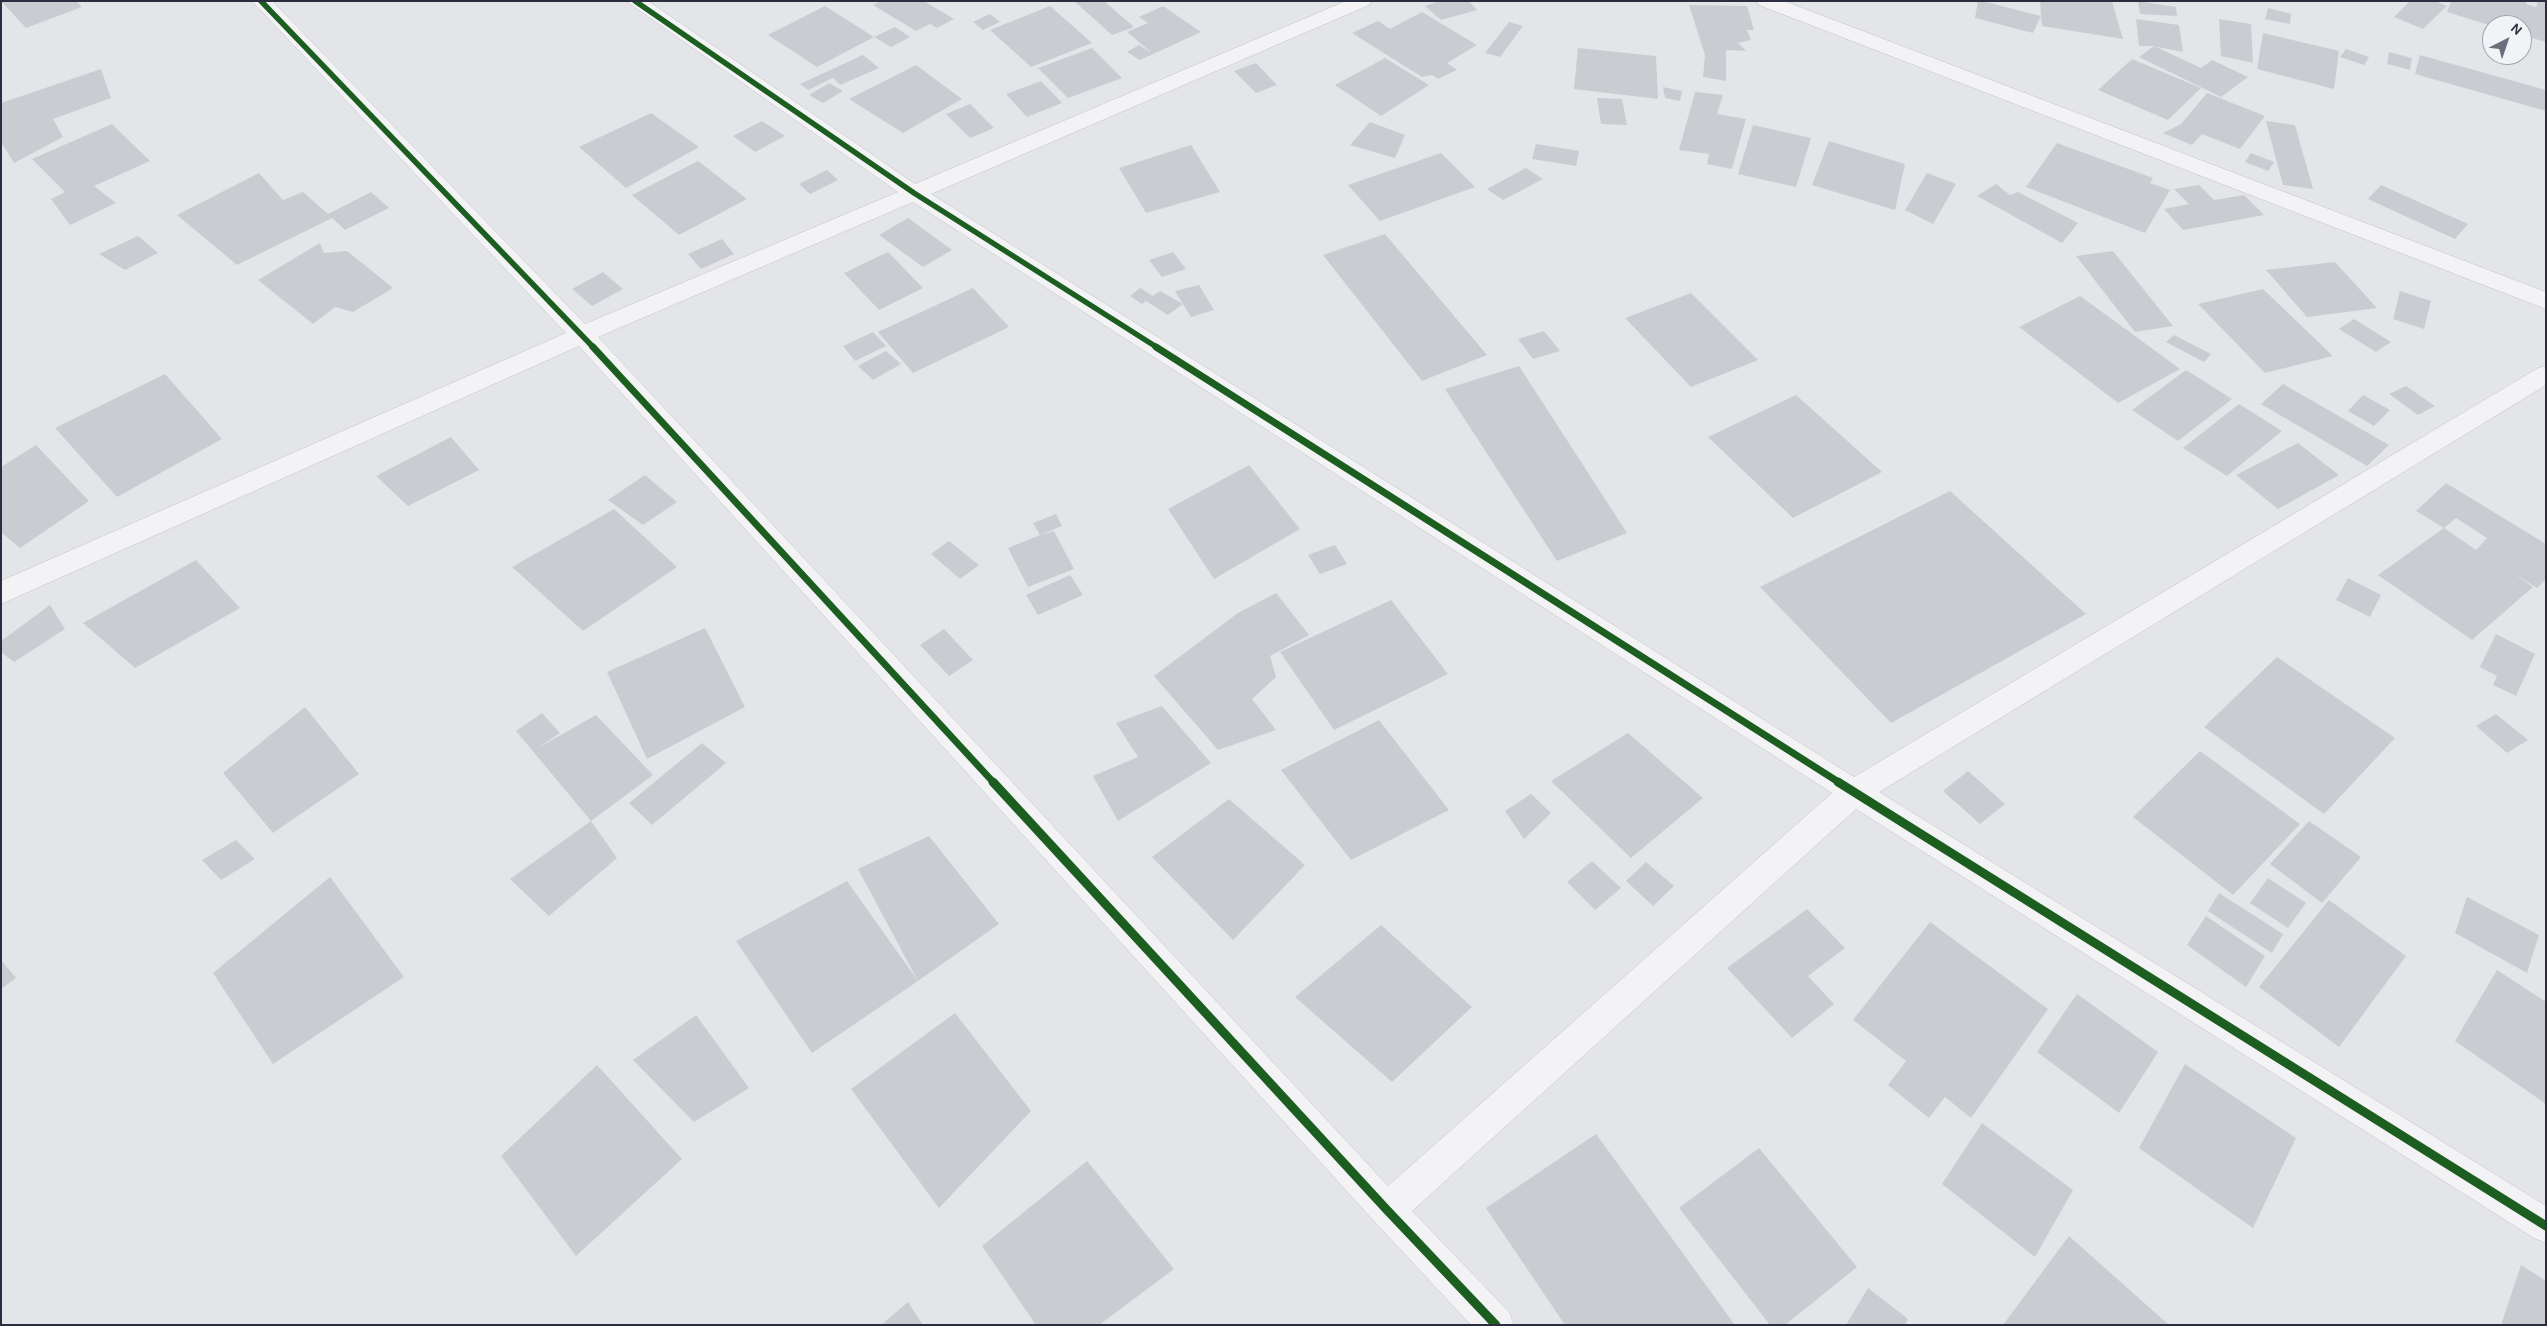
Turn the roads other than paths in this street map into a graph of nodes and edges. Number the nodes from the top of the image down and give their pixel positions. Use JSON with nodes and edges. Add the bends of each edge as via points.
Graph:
{"nodes":[{"id":1,"x":260,"y":1,"type":"edge"},
{"id":2,"x":635,"y":1,"type":"edge"},
{"id":3,"x":1362,"y":1,"type":"edge"},
{"id":4,"x":1766,"y":1,"type":"edge"},
{"id":5,"x":914,"y":192,"type":"junction"},
{"id":6,"x":2546,"y":300,"type":"edge"},
{"id":7,"x":582,"y":334,"type":"junction"},
{"id":8,"x":2546,"y":374,"type":"edge"},
{"id":9,"x":1,"y":593,"type":"edge"},
{"id":10,"x":1854,"y":792,"type":"junction"},
{"id":11,"x":1387,"y":1210,"type":"junction"},
{"id":12,"x":2546,"y":1226,"type":"edge"},
{"id":13,"x":1496,"y":1325,"type":"edge"}],
"edges":[{"from":1,"to":7,"type":"street"},
{"from":2,"to":5,"type":"street"},
{"from":3,"to":5,"type":"street"},
{"from":4,"to":6,"type":"street"},
{"from":5,"to":7,"type":"street"},
{"from":5,"to":10,"type":"street"},
{"from":7,"to":9,"type":"street"},
{"from":7,"to":11,"type":"street"},
{"from":8,"to":10,"type":"street"},
{"from":10,"to":11,"type":"street"},
{"from":10,"to":12,"type":"street"},
{"from":11,"to":13,"type":"street"}]}
